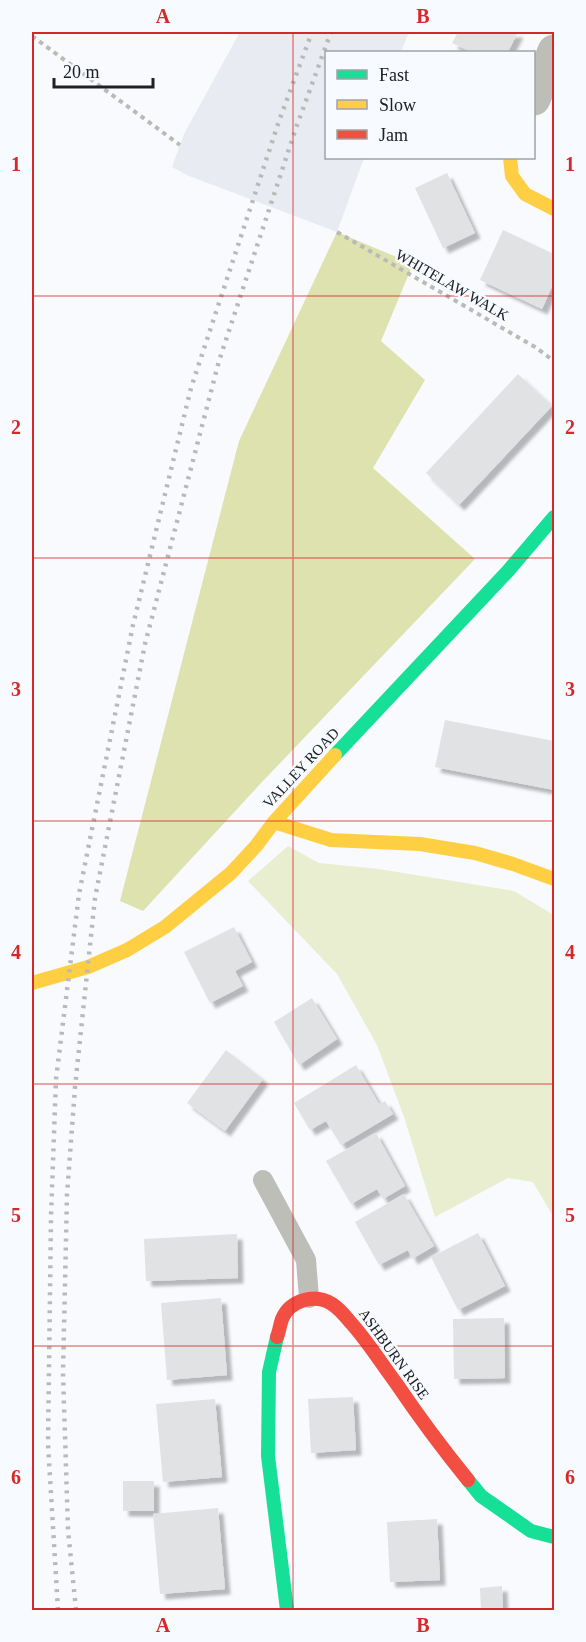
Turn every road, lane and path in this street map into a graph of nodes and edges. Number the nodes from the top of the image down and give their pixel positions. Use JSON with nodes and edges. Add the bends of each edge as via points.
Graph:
{"nodes":[{"id":1,"x":32,"y":36,"type":"edge"},
{"id":2,"x":555,"y":51,"type":"edge"},
{"id":3,"x":535,"y":97,"type":"edge"},
{"id":4,"x":180,"y":145,"type":"dead end"},
{"id":5,"x":510,"y":159,"type":"edge"},
{"id":6,"x":555,"y":209,"type":"edge"},
{"id":7,"x":337,"y":232,"type":"dead end"},
{"id":8,"x":555,"y":361,"type":"edge"},
{"id":9,"x":555,"y":517,"type":"edge"},
{"id":10,"x":274,"y":822,"type":"junction"},
{"id":11,"x":555,"y":879,"type":"edge"},
{"id":12,"x":32,"y":983,"type":"edge"},
{"id":13,"x":264,"y":1180,"type":"dead end"},
{"id":14,"x":309,"y":1298,"type":"junction"},
{"id":15,"x":555,"y":1537,"type":"edge"},
{"id":16,"x":287,"y":1611,"type":"edge"}],
"edges":[{"from":1,"to":4,"type":"path"},
{"from":2,"to":3,"type":"street"},
{"from":5,"to":6,"type":"street","via":[[512,176],[525,194]]},
{"from":7,"to":8,"type":"path","name":"WHITELAW WALK"},
{"from":9,"to":10,"type":"street","name":"VALLEY ROAD"},
{"from":10,"to":11,"type":"street","via":[[331,840],[420,844],[475,853]]},
{"from":10,"to":12,"type":"street","name":"VALLEY ROAD","via":[[231,873],[165,927],[88,967]]},
{"from":13,"to":14,"type":"lane","via":[[306,1260]]},
{"from":14,"to":15,"type":"street","name":"ASHBURN RISE","via":[[321,1299],[340,1310],[481,1496],[531,1531]]},
{"from":14,"to":16,"type":"street","via":[[288,1309],[282,1319],[269,1372],[268,1456]]}]}
